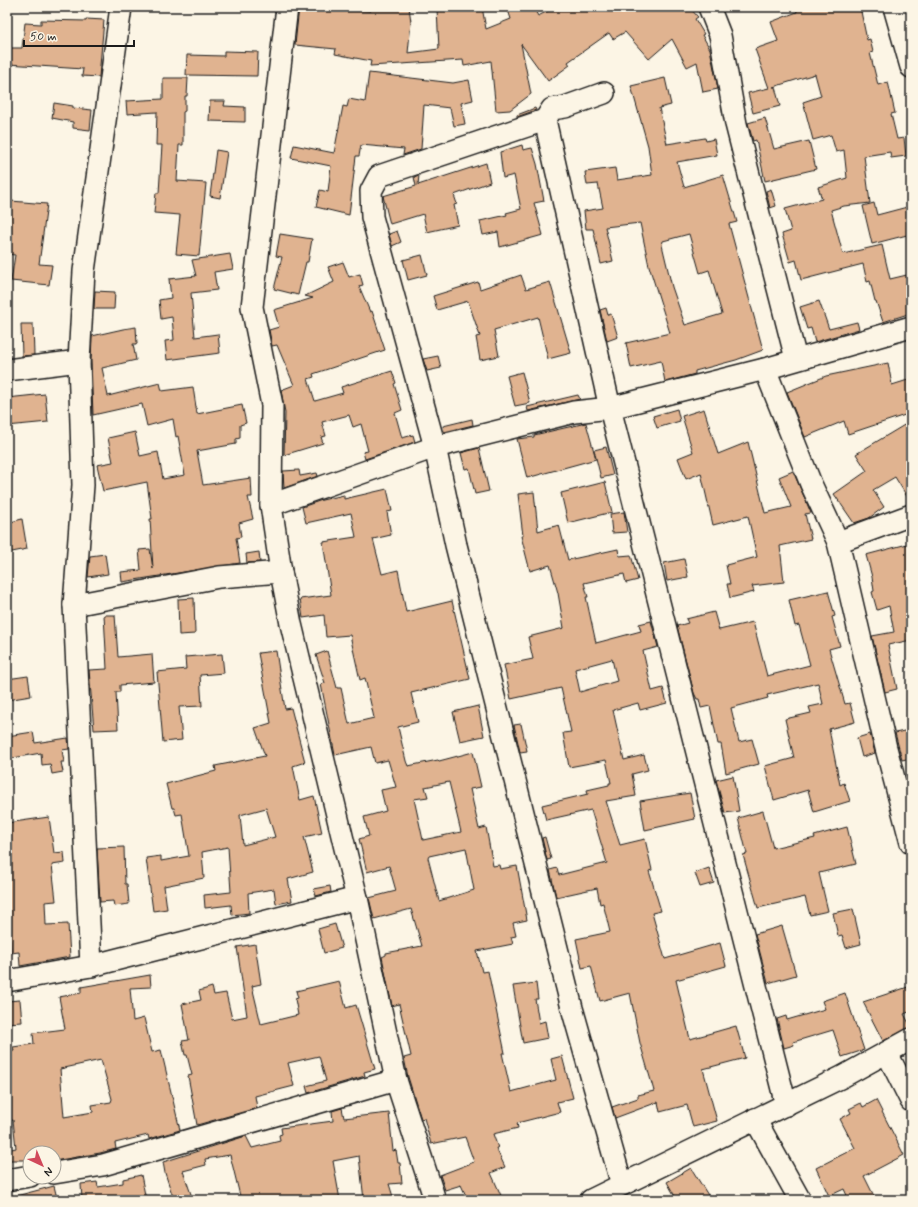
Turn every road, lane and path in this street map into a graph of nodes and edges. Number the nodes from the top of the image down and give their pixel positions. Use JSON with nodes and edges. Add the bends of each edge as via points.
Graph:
{"nodes":[{"id":1,"x":121,"y":7,"type":"edge"},
{"id":2,"x":287,"y":7,"type":"edge"},
{"id":3,"x":709,"y":7,"type":"edge"},
{"id":4,"x":894,"y":7,"type":"edge"},
{"id":5,"x":911,"y":67,"type":"edge"},
{"id":6,"x":604,"y":93,"type":"dead end"},
{"id":7,"x":545,"y":120,"type":"junction"},
{"id":8,"x":911,"y":327,"type":"edge"},
{"id":9,"x":796,"y":360,"type":"junction"},
{"id":10,"x":78,"y":361,"type":"junction"},
{"id":11,"x":765,"y":369,"type":"junction"},
{"id":12,"x":7,"y":370,"type":"edge"},
{"id":13,"x":610,"y":408,"type":"junction"},
{"id":14,"x":435,"y":447,"type":"junction"},
{"id":15,"x":271,"y":505,"type":"junction"},
{"id":16,"x":911,"y":515,"type":"edge"},
{"id":17,"x":838,"y":542,"type":"junction"},
{"id":18,"x":281,"y":572,"type":"junction"},
{"id":19,"x":74,"y":605,"type":"junction"},
{"id":20,"x":911,"y":843,"type":"edge"},
{"id":21,"x":358,"y":898,"type":"junction"},
{"id":22,"x":91,"y":966,"type":"junction"},
{"id":23,"x":7,"y":981,"type":"edge"},
{"id":24,"x":911,"y":1039,"type":"edge"},
{"id":25,"x":888,"y":1053,"type":"junction"},
{"id":26,"x":396,"y":1080,"type":"junction"},
{"id":27,"x":911,"y":1101,"type":"edge"},
{"id":28,"x":786,"y":1105,"type":"junction"},
{"id":29,"x":755,"y":1119,"type":"junction"},
{"id":30,"x":62,"y":1172,"type":"edge"},
{"id":31,"x":22,"y":1177,"type":"edge"},
{"id":32,"x":7,"y":1180,"type":"edge"},
{"id":33,"x":622,"y":1185,"type":"junction"},
{"id":34,"x":435,"y":1200,"type":"edge"},
{"id":35,"x":591,"y":1200,"type":"edge"},
{"id":36,"x":800,"y":1200,"type":"edge"}],
"edges":[{"from":1,"to":10,"type":"street","via":[[84,271]]},
{"from":2,"to":15,"type":"street","via":[[252,307],[272,405]]},
{"from":3,"to":9,"type":"street","via":[[720,36],[736,124]]},
{"from":4,"to":5,"type":"street"},
{"from":6,"to":7,"type":"street","via":[[552,109]]},
{"from":7,"to":13,"type":"street"},
{"from":7,"to":14,"type":"street","via":[[379,176],[371,191],[372,217]]},
{"from":8,"to":9,"type":"street"},
{"from":9,"to":11,"type":"street"},
{"from":10,"to":12,"type":"street"},
{"from":10,"to":19,"type":"street","via":[[83,484]]},
{"from":11,"to":13,"type":"street"},
{"from":11,"to":17,"type":"street","via":[[811,484]]},
{"from":13,"to":14,"type":"street","via":[[574,412]]},
{"from":13,"to":28,"type":"street"},
{"from":14,"to":15,"type":"street"},
{"from":14,"to":33,"type":"street","via":[[456,545],[572,1008]]},
{"from":15,"to":18,"type":"street"},
{"from":16,"to":17,"type":"street"},
{"from":17,"to":20,"type":"street"},
{"from":18,"to":19,"type":"street","via":[[219,577]]},
{"from":18,"to":21,"type":"street","via":[[294,638]]},
{"from":19,"to":22,"type":"street"},
{"from":21,"to":22,"type":"street"},
{"from":21,"to":26,"type":"street"},
{"from":22,"to":23,"type":"street"},
{"from":24,"to":25,"type":"street"},
{"from":25,"to":27,"type":"street"},
{"from":25,"to":28,"type":"street"},
{"from":26,"to":30,"type":"street","via":[[103,1165]]},
{"from":26,"to":34,"type":"street"},
{"from":28,"to":29,"type":"street"},
{"from":29,"to":33,"type":"street"},
{"from":29,"to":36,"type":"street"},
{"from":31,"to":32,"type":"street"},
{"from":33,"to":35,"type":"street"}]}
